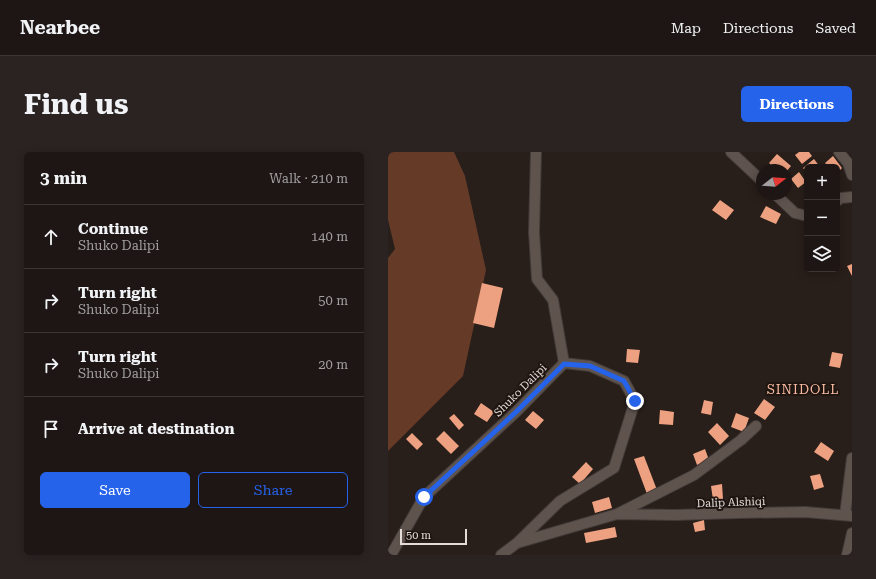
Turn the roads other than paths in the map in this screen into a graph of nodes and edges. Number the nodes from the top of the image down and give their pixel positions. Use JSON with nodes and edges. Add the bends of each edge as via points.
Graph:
{"nodes":[{"id":1,"x":536,"y":152,"type":"edge"},
{"id":2,"x":731,"y":152,"type":"edge"},
{"id":3,"x":839,"y":152,"type":"edge"},
{"id":4,"x":756,"y":175,"type":"edge"},
{"id":5,"x":852,"y":175,"type":"edge"},
{"id":6,"x":852,"y":197,"type":"edge"},
{"id":7,"x":782,"y":200,"type":"edge"},
{"id":8,"x":838,"y":200,"type":"edge"},
{"id":9,"x":804,"y":215,"type":"edge"},
{"id":10,"x":564,"y":364,"type":"junction"},
{"id":11,"x":756,"y":426,"type":"dead end"},
{"id":12,"x":852,"y":458,"type":"edge"},
{"id":13,"x":617,"y":514,"type":"junction"},
{"id":14,"x":848,"y":516,"type":"edge"},
{"id":15,"x":852,"y":533,"type":"edge"},
{"id":16,"x":517,"y":543,"type":"junction"},
{"id":17,"x":391,"y":555,"type":"edge"},
{"id":18,"x":501,"y":555,"type":"edge"},
{"id":19,"x":847,"y":555,"type":"edge"}],
"edges":[{"from":1,"to":10,"type":"street","via":[[534,232],[537,279],[553,300]]},
{"from":2,"to":4,"type":"street"},
{"from":3,"to":5,"type":"street","via":[[848,163]]},
{"from":6,"to":8,"type":"street"},
{"from":7,"to":9,"type":"street","via":[[795,213]]},
{"from":10,"to":16,"type":"street","name":"Shuko Dalipi","via":[[590,366],[624,381],[635,401],[614,468],[560,501]]},
{"from":10,"to":17,"type":"street","name":"Shuko Dalipi","via":[[424,497]]},
{"from":11,"to":13,"type":"street","name":"Dalip Alshiqi","via":[[694,475]]},
{"from":12,"to":14,"type":"street"},
{"from":13,"to":14,"type":"street","name":"Dalip Alshiqi","via":[[805,512]]},
{"from":13,"to":16,"type":"street","name":"Dalip Alshiqi"},
{"from":15,"to":19,"type":"street"},
{"from":16,"to":18,"type":"street","name":"Dalip Alshiqi"}]}
